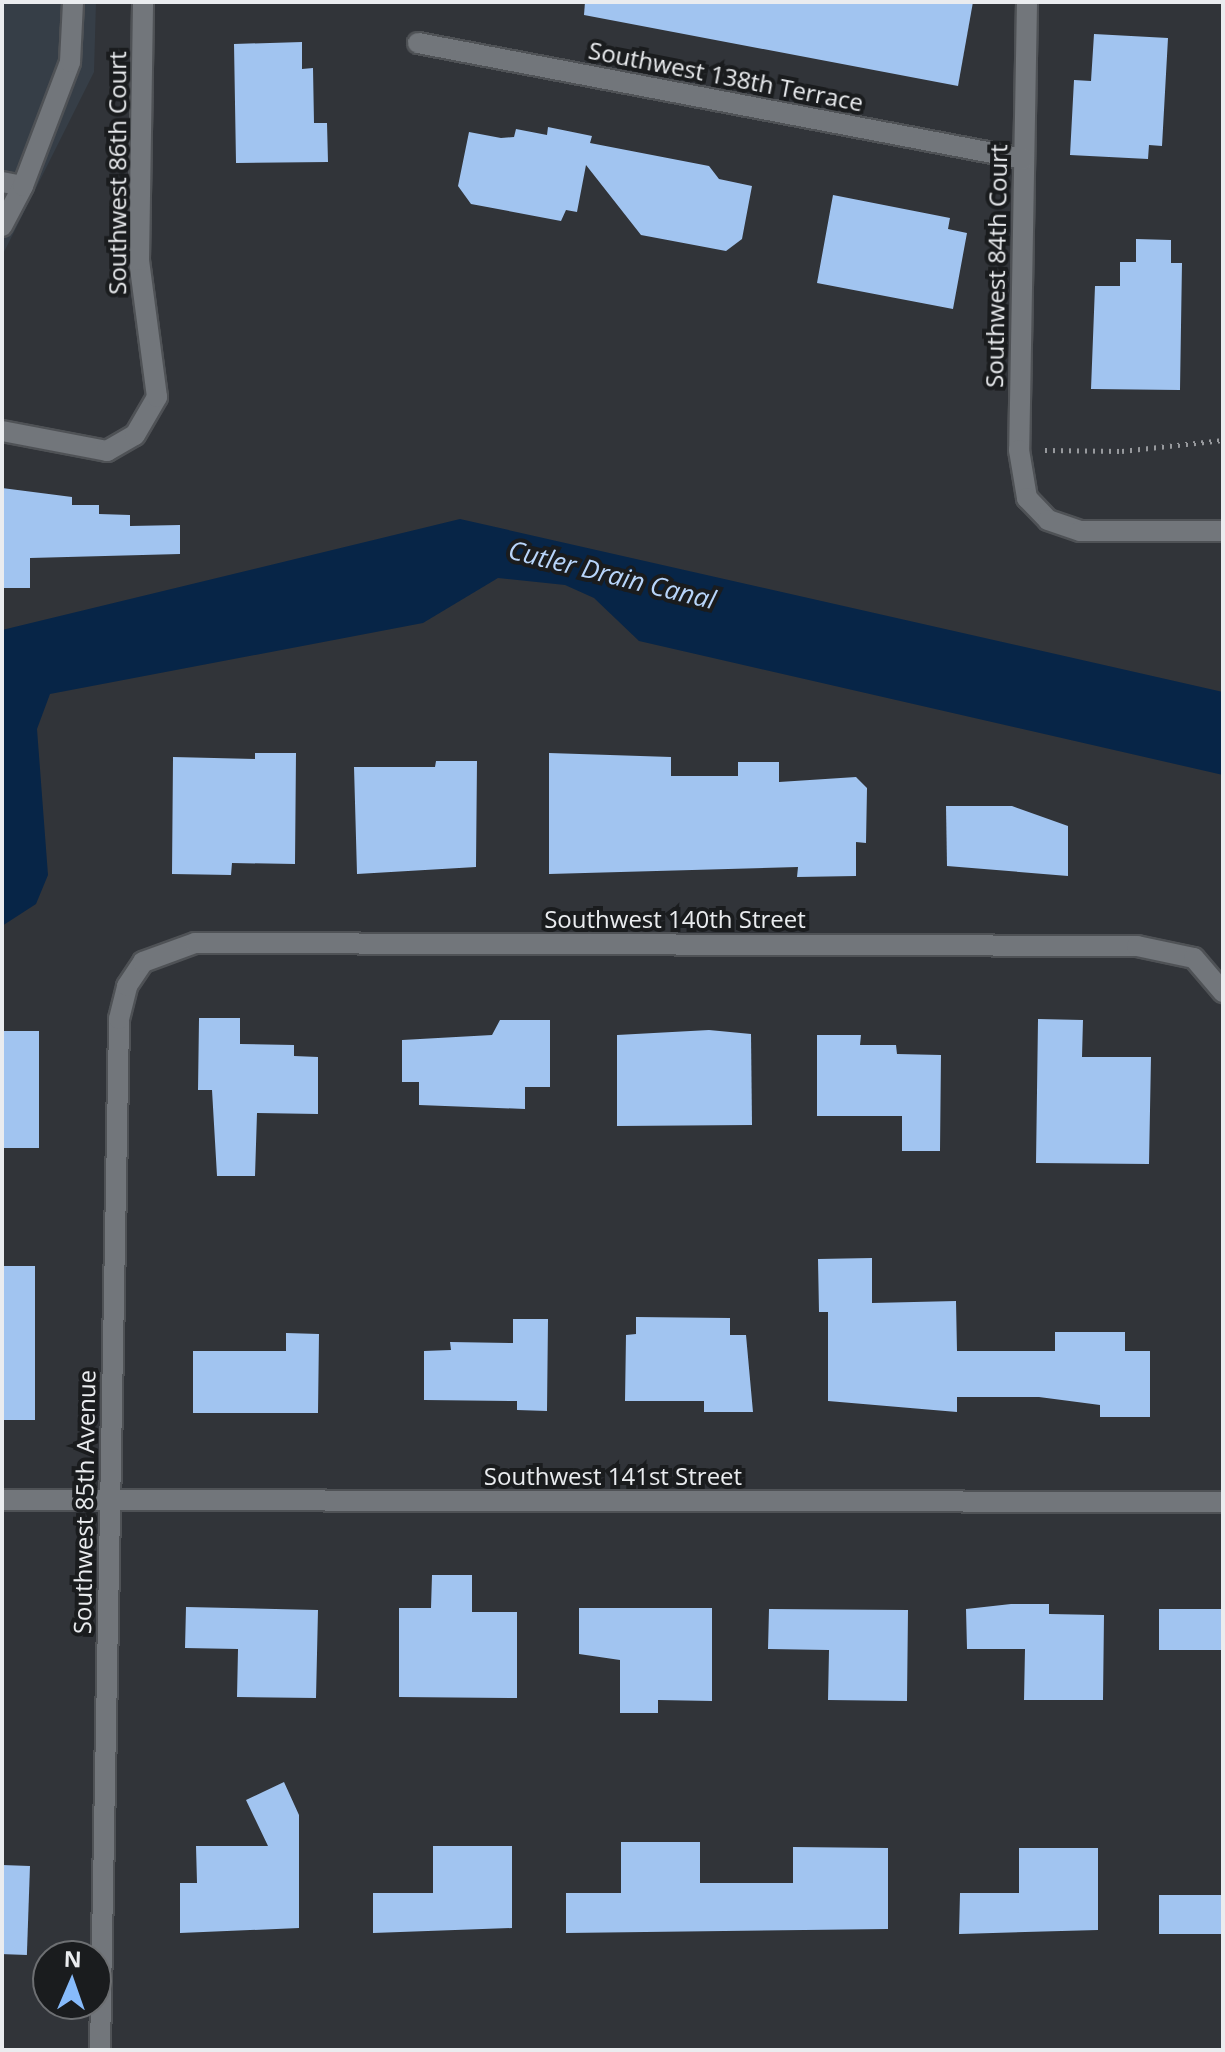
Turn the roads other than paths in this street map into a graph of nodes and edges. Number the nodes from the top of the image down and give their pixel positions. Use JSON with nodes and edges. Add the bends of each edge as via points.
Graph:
{"nodes":[{"id":1,"x":73,"y":2,"type":"edge"},
{"id":2,"x":143,"y":2,"type":"edge"},
{"id":3,"x":1027,"y":2,"type":"edge"},
{"id":4,"x":418,"y":43,"type":"dead end"},
{"id":5,"x":1024,"y":159,"type":"junction"},
{"id":6,"x":12,"y":184,"type":"edge"},
{"id":7,"x":2,"y":226,"type":"edge"},
{"id":8,"x":2,"y":431,"type":"edge"},
{"id":9,"x":1223,"y":531,"type":"edge"},
{"id":10,"x":143,"y":962,"type":"joint"},
{"id":11,"x":1223,"y":992,"type":"edge"},
{"id":12,"x":2,"y":1500,"type":"edge"},
{"id":13,"x":109,"y":1500,"type":"junction"},
{"id":14,"x":1223,"y":1502,"type":"edge"},
{"id":15,"x":100,"y":2050,"type":"edge"}],
"edges":[{"from":1,"to":6,"type":"street","via":[[70,62]]},
{"from":2,"to":8,"type":"street","name":"Southwest 86th Court","via":[[139,260],[157,397],[135,435],[107,451]]},
{"from":3,"to":5,"type":"street","name":"Southwest 84th Court"},
{"from":4,"to":5,"type":"street","name":"Southwest 138th Terrace"},
{"from":5,"to":9,"type":"street","name":"Southwest 84th Court","via":[[1019,465],[1027,498],[1048,520],[1080,531]]},
{"from":6,"to":7,"type":"street"},
{"from":10,"to":11,"type":"street","name":"Southwest 140th Street","via":[[195,943],[1121,946],[1158,948],[1208,967]]},
{"from":10,"to":13,"type":"street","name":"Southwest 85th Avenue","via":[[127,986],[119,1019]]},
{"from":12,"to":13,"type":"street","name":"Southwest 141st Street"},
{"from":13,"to":14,"type":"street","name":"Southwest 141st Street"},
{"from":13,"to":15,"type":"street","name":"Southwest 85th Avenue"}]}
